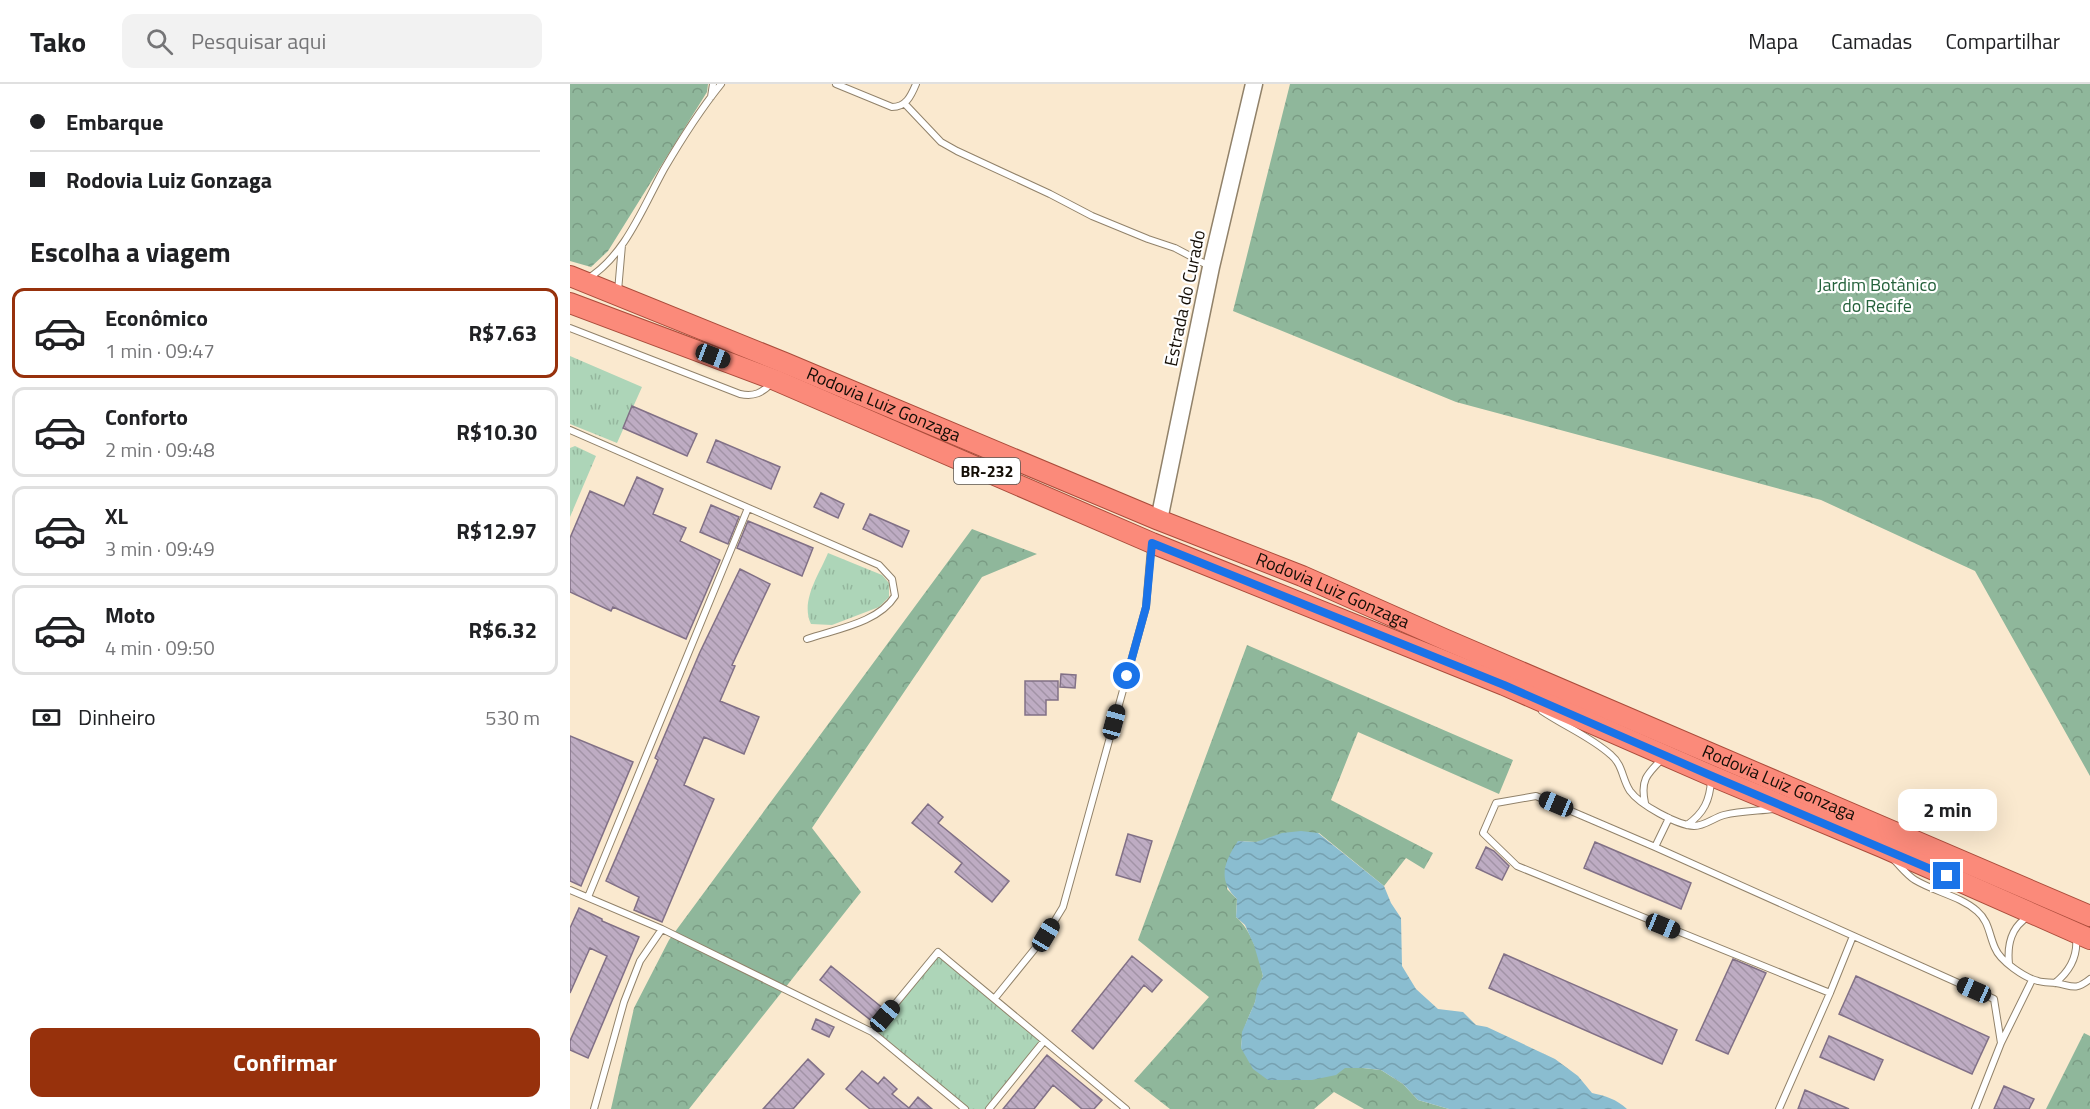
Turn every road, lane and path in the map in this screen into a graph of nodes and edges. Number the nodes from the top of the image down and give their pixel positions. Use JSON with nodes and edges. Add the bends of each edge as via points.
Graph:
{"nodes":[{"id":1,"x":713,"y":84,"type":"edge"},
{"id":2,"x":721,"y":84,"type":"edge"},
{"id":3,"x":836,"y":84,"type":"edge"},
{"id":4,"x":916,"y":84,"type":"edge"},
{"id":5,"x":1254,"y":84,"type":"edge"},
{"id":6,"x":711,"y":97,"type":"junction"},
{"id":7,"x":905,"y":104,"type":"junction"},
{"id":8,"x":622,"y":244,"type":"junction"},
{"id":9,"x":1211,"y":267,"type":"junction"},
{"id":10,"x":577,"y":279,"type":"edge"},
{"id":11,"x":618,"y":295,"type":"junction"},
{"id":12,"x":570,"y":303,"type":"edge"},
{"id":13,"x":570,"y":328,"type":"edge"},
{"id":14,"x":776,"y":380,"type":"junction"},
{"id":15,"x":570,"y":430,"type":"edge"},
{"id":16,"x":748,"y":508,"type":"junction"},
{"id":17,"x":1159,"y":520,"type":"junction"},
{"id":18,"x":1152,"y":543,"type":"junction"},
{"id":19,"x":807,"y":639,"type":"dead end"},
{"id":20,"x":1504,"y":685,"type":"junction"},
{"id":21,"x":1665,"y":756,"type":"junction"},
{"id":22,"x":1712,"y":776,"type":"junction"},
{"id":23,"x":1645,"y":804,"type":"junction"},
{"id":24,"x":1789,"y":808,"type":"junction"},
{"id":25,"x":1669,"y":818,"type":"junction"},
{"id":26,"x":1687,"y":825,"type":"junction"},
{"id":27,"x":1655,"y":847,"type":"junction"},
{"id":28,"x":1882,"y":847,"type":"junction"},
{"id":29,"x":570,"y":890,"type":"edge"},
{"id":30,"x":588,"y":897,"type":"junction"},
{"id":31,"x":2033,"y":913,"type":"junction"},
{"id":32,"x":2090,"y":916,"type":"edge"},
{"id":33,"x":662,"y":929,"type":"junction"},
{"id":34,"x":1853,"y":936,"type":"junction"},
{"id":35,"x":2083,"y":936,"type":"edge"},
{"id":36,"x":2009,"y":964,"type":"junction"},
{"id":37,"x":2090,"y":978,"type":"edge"},
{"id":38,"x":2032,"y":980,"type":"junction"},
{"id":39,"x":2055,"y":982,"type":"junction"},
{"id":40,"x":1830,"y":993,"type":"junction"},
{"id":41,"x":995,"y":998,"type":"junction"},
{"id":42,"x":872,"y":1032,"type":"junction"},
{"id":43,"x":1044,"y":1041,"type":"junction"},
{"id":44,"x":2001,"y":1043,"type":"junction"},
{"id":45,"x":594,"y":1109,"type":"edge"},
{"id":46,"x":965,"y":1109,"type":"edge"},
{"id":47,"x":989,"y":1109,"type":"edge"},
{"id":48,"x":1126,"y":1109,"type":"edge"},
{"id":49,"x":1779,"y":1109,"type":"edge"},
{"id":50,"x":1975,"y":1109,"type":"edge"}],
"edges":[{"from":1,"to":6,"type":"lane"},
{"from":2,"to":6,"type":"lane"},
{"from":3,"to":7,"type":"lane","via":[[892,107]]},
{"from":4,"to":7,"type":"lane"},
{"from":5,"to":9,"type":"main road","name":"Estrada do Curado"},
{"from":6,"to":8,"type":"lane"},
{"from":7,"to":9,"type":"lane","via":[[942,142],[957,151],[1092,216],[1175,248]]},
{"from":8,"to":10,"type":"lane","via":[[597,272]]},
{"from":8,"to":11,"type":"lane"},
{"from":9,"to":17,"type":"main road","name":"Estrada do Curado"},
{"from":10,"to":11,"type":"highway","name":"Rodovia Luiz Gonzaga","number":"BR-232"},
{"from":11,"to":17,"type":"highway","name":"Rodovia Luiz Gonzaga","number":"BR-232"},
{"from":12,"to":14,"type":"highway","name":"Rodovia Luiz Gonzaga","number":"BR-232"},
{"from":13,"to":14,"type":"lane","via":[[740,394],[751,396]]},
{"from":14,"to":18,"type":"highway","name":"Rodovia Luiz Gonzaga","number":"BR-232"},
{"from":15,"to":16,"type":"lane"},
{"from":16,"to":19,"type":"lane","via":[[879,565],[892,579],[895,596],[875,617]]},
{"from":16,"to":30,"type":"lane"},
{"from":17,"to":32,"type":"highway","name":"Rodovia Luiz Gonzaga","number":"BR-232","via":[[1302,576]]},
{"from":18,"to":20,"type":"highway","name":"Rodovia Luiz Gonzaga","number":"BR-232"},
{"from":18,"to":41,"type":"lane","via":[[1146,607],[1063,907],[1046,935]]},
{"from":20,"to":21,"type":"highway","name":"Rodovia Luiz Gonzaga","number":"BR-232"},
{"from":20,"to":23,"type":"lane","via":[[1604,748],[1622,768],[1630,790]]},
{"from":21,"to":22,"type":"highway","name":"Rodovia Luiz Gonzaga","number":"BR-232"},
{"from":21,"to":23,"type":"lane","via":[[1644,780]]},
{"from":22,"to":24,"type":"highway","name":"Rodovia Luiz Gonzaga","number":"BR-232"},
{"from":22,"to":26,"type":"lane","via":[[1708,801]]},
{"from":23,"to":25,"type":"lane"},
{"from":24,"to":26,"type":"lane","via":[[1734,812],[1702,825]]},
{"from":24,"to":28,"type":"highway","name":"Rodovia Luiz Gonzaga","number":"BR-232"},
{"from":25,"to":26,"type":"lane"},
{"from":25,"to":27,"type":"lane"},
{"from":27,"to":34,"type":"lane"},
{"from":27,"to":40,"type":"lane","via":[[1536,796],[1496,803],[1483,833],[1516,866]]},
{"from":28,"to":31,"type":"highway","name":"Rodovia Luiz Gonzaga","number":"BR-232"},
{"from":28,"to":36,"type":"lane","via":[[1914,880],[1978,912],[1986,922],[1995,949]]},
{"from":29,"to":30,"type":"lane"},
{"from":30,"to":33,"type":"lane"},
{"from":31,"to":35,"type":"highway","name":"Rodovia Luiz Gonzaga","number":"BR-232"},
{"from":31,"to":36,"type":"lane","via":[[2019,924],[2010,939]]},
{"from":33,"to":42,"type":"lane"},
{"from":33,"to":45,"type":"lane","via":[[640,961],[624,1002]]},
{"from":34,"to":40,"type":"lane"},
{"from":34,"to":44,"type":"lane","via":[[1994,999]]},
{"from":35,"to":39,"type":"lane","via":[[2064,975]]},
{"from":36,"to":38,"type":"lane"},
{"from":37,"to":39,"type":"lane","via":[[2074,988]]},
{"from":38,"to":39,"type":"lane"},
{"from":38,"to":44,"type":"lane"},
{"from":40,"to":49,"type":"lane"},
{"from":41,"to":42,"type":"lane","via":[[939,952]]},
{"from":41,"to":43,"type":"lane"},
{"from":42,"to":46,"type":"lane"},
{"from":43,"to":47,"type":"lane"},
{"from":43,"to":48,"type":"lane"},
{"from":44,"to":50,"type":"lane"}]}
